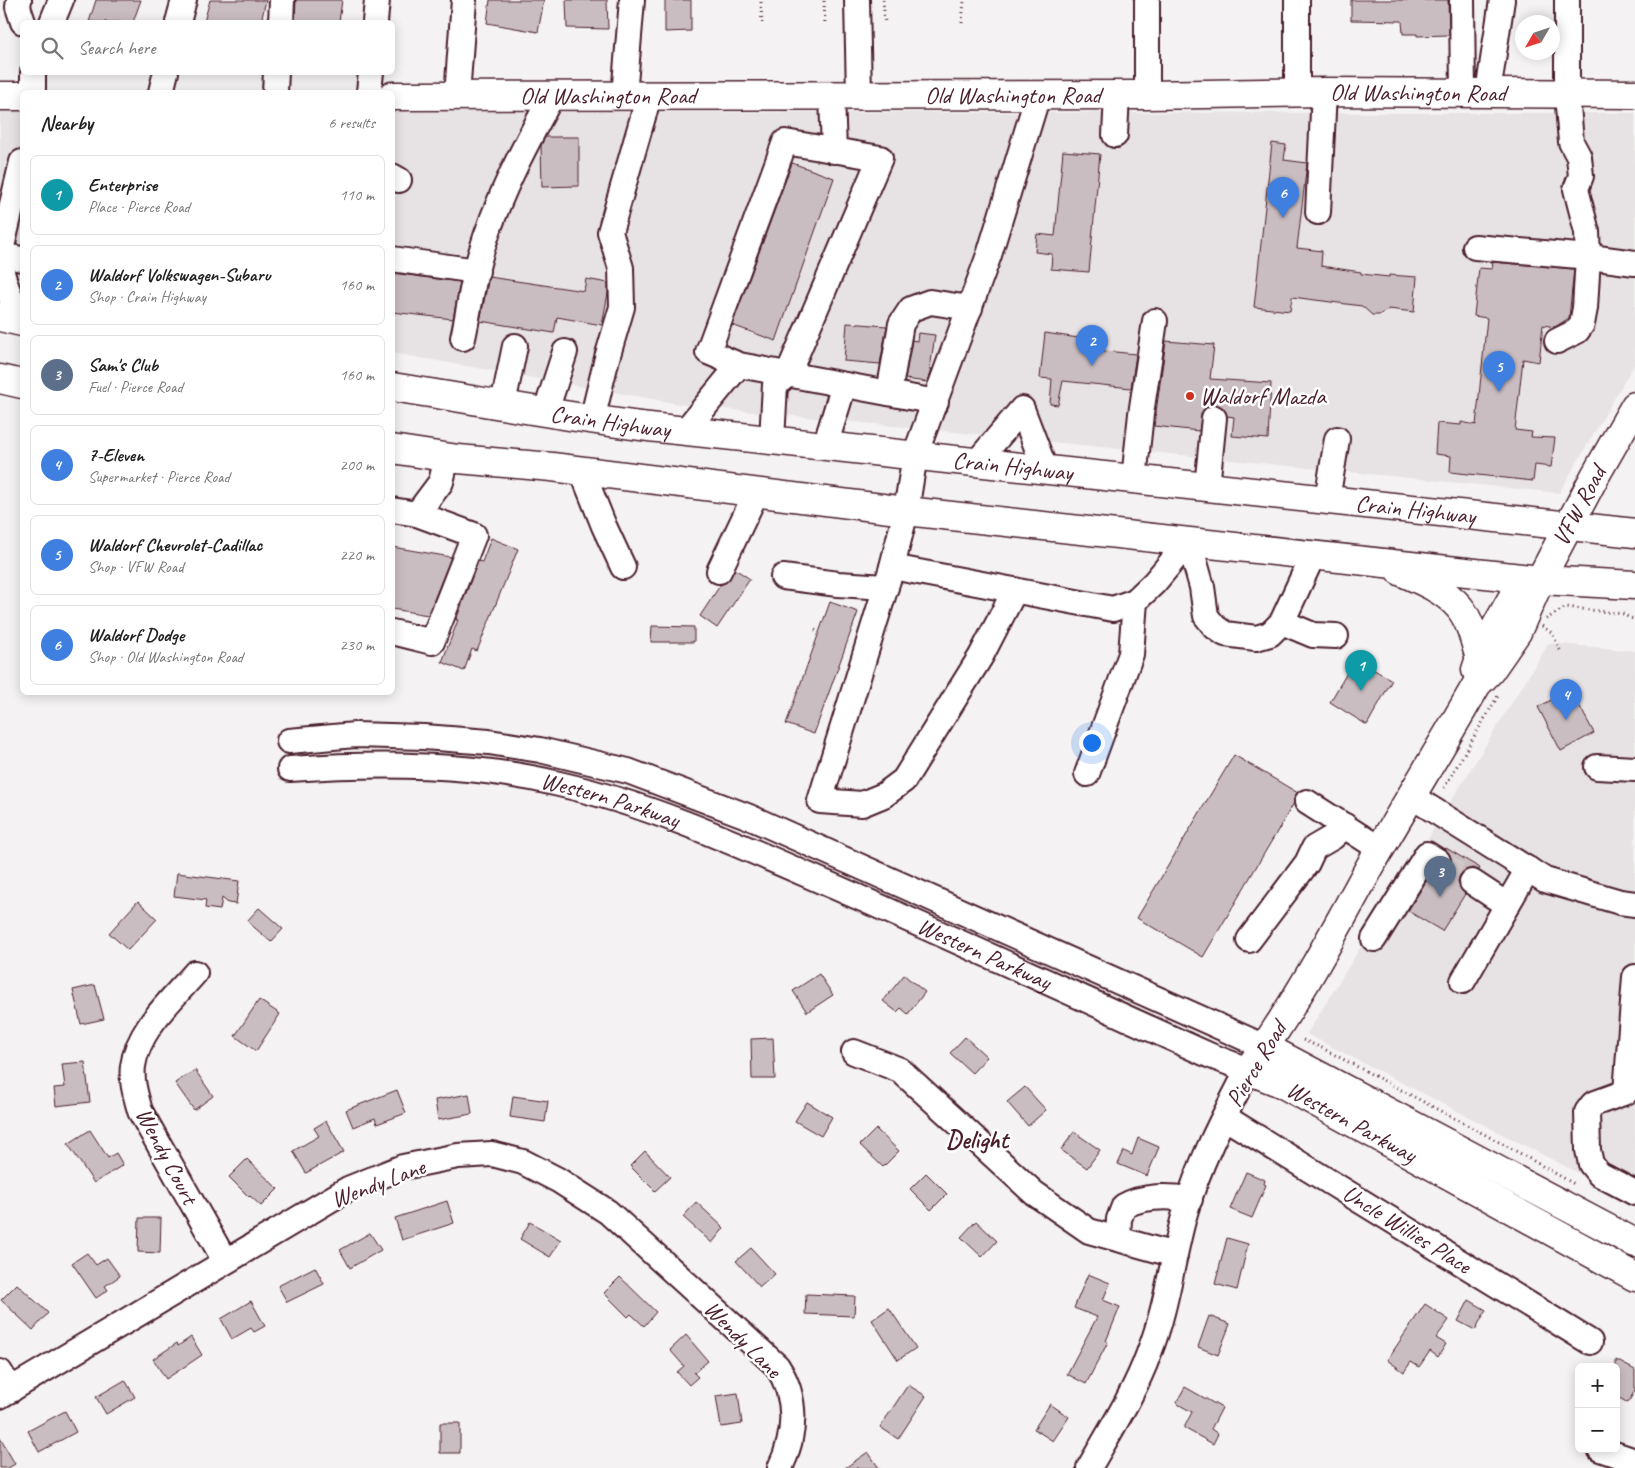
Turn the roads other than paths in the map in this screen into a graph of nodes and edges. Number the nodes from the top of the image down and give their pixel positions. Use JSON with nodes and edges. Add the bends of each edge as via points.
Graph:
{"nodes":[{"id":1,"x":19,"y":0,"type":"edge"},
{"id":2,"x":61,"y":0,"type":"edge"},
{"id":3,"x":184,"y":0,"type":"edge"},
{"id":4,"x":282,"y":0,"type":"edge"},
{"id":5,"x":377,"y":0,"type":"edge"},
{"id":6,"x":464,"y":0,"type":"edge"},
{"id":7,"x":632,"y":0,"type":"edge"},
{"id":8,"x":857,"y":0,"type":"edge"},
{"id":9,"x":1148,"y":0,"type":"edge"},
{"id":10,"x":1297,"y":0,"type":"edge"},
{"id":11,"x":1462,"y":0,"type":"edge"},
{"id":12,"x":1502,"y":0,"type":"edge"},
{"id":13,"x":1567,"y":0,"type":"edge"},
{"id":14,"x":22,"y":20,"type":"edge"},
{"id":15,"x":53,"y":20,"type":"edge"},
{"id":16,"x":179,"y":20,"type":"edge"},
{"id":17,"x":280,"y":20,"type":"edge"},
{"id":18,"x":375,"y":20,"type":"edge"},
{"id":19,"x":33,"y":75,"type":"edge"},
{"id":20,"x":165,"y":75,"type":"edge"},
{"id":21,"x":276,"y":75,"type":"edge"},
{"id":22,"x":371,"y":75,"type":"edge"},
{"id":23,"x":33,"y":90,"type":"edge"},
{"id":24,"x":161,"y":90,"type":"edge"},
{"id":25,"x":275,"y":90,"type":"edge"},
{"id":26,"x":369,"y":90,"type":"edge"},
{"id":27,"x":1296,"y":92,"type":"junction"},
{"id":28,"x":1324,"y":92,"type":"junction"},
{"id":29,"x":1476,"y":93,"type":"junction"},
{"id":30,"x":1567,"y":94,"type":"junction"},
{"id":31,"x":1635,"y":94,"type":"edge"},
{"id":32,"x":1038,"y":95,"type":"junction"},
{"id":33,"x":1117,"y":95,"type":"junction"},
{"id":34,"x":1148,"y":95,"type":"junction"},
{"id":35,"x":0,"y":96,"type":"edge"},
{"id":36,"x":20,"y":96,"type":"edge"},
{"id":37,"x":457,"y":96,"type":"junction"},
{"id":38,"x":552,"y":96,"type":"junction"},
{"id":39,"x":636,"y":96,"type":"junction"},
{"id":40,"x":832,"y":96,"type":"junction"},
{"id":41,"x":859,"y":96,"type":"junction"},
{"id":42,"x":395,"y":97,"type":"edge"},
{"id":43,"x":1115,"y":135,"type":"dead end"},
{"id":44,"x":834,"y":150,"type":"junction"},
{"id":45,"x":20,"y":170,"type":"edge"},
{"id":46,"x":1318,"y":212,"type":"dead end"},
{"id":47,"x":1475,"y":247,"type":"dead end"},
{"id":48,"x":0,"y":255,"type":"edge"},
{"id":49,"x":1588,"y":257,"type":"junction"},
{"id":50,"x":20,"y":259,"type":"edge"},
{"id":51,"x":395,"y":259,"type":"edge"},
{"id":52,"x":1635,"y":263,"type":"edge"},
{"id":53,"x":0,"y":266,"type":"edge"},
{"id":54,"x":477,"y":271,"type":"junction"},
{"id":55,"x":970,"y":308,"type":"junction"},
{"id":56,"x":14,"y":320,"type":"edge"},
{"id":57,"x":1155,"y":321,"type":"dead end"},
{"id":58,"x":463,"y":338,"type":"dead end"},
{"id":59,"x":1557,"y":342,"type":"dead end"},
{"id":60,"x":515,"y":346,"type":"dead end"},
{"id":61,"x":565,"y":352,"type":"dead end"},
{"id":62,"x":738,"y":365,"type":"junction"},
{"id":63,"x":788,"y":374,"type":"junction"},
{"id":64,"x":844,"y":385,"type":"junction"},
{"id":65,"x":395,"y":387,"type":"edge"},
{"id":66,"x":889,"y":393,"type":"junction"},
{"id":67,"x":936,"y":402,"type":"junction"},
{"id":68,"x":503,"y":404,"type":"junction"},
{"id":69,"x":1635,"y":406,"type":"edge"},
{"id":70,"x":546,"y":411,"type":"junction"},
{"id":71,"x":1214,"y":418,"type":"dead end"},
{"id":72,"x":592,"y":420,"type":"junction"},
{"id":73,"x":686,"y":431,"type":"junction"},
{"id":74,"x":1337,"y":439,"type":"dead end"},
{"id":75,"x":772,"y":440,"type":"junction"},
{"id":76,"x":826,"y":446,"type":"junction"},
{"id":77,"x":395,"y":449,"type":"edge"},
{"id":78,"x":915,"y":456,"type":"junction"},
{"id":79,"x":447,"y":457,"type":"junction"},
{"id":80,"x":977,"y":462,"type":"junction"},
{"id":81,"x":1045,"y":469,"type":"junction"},
{"id":82,"x":582,"y":471,"type":"junction"},
{"id":83,"x":1134,"y":479,"type":"junction"},
{"id":84,"x":1206,"y":487,"type":"junction"},
{"id":85,"x":756,"y":492,"type":"junction"},
{"id":86,"x":1327,"y":500,"type":"junction"},
{"id":87,"x":395,"y":510,"type":"edge"},
{"id":88,"x":906,"y":511,"type":"junction"},
{"id":89,"x":417,"y":514,"type":"junction"},
{"id":90,"x":1568,"y":527,"type":"junction"},
{"id":91,"x":1635,"y":533,"type":"edge"},
{"id":92,"x":1189,"y":542,"type":"junction"},
{"id":93,"x":1313,"y":555,"type":"junction"},
{"id":94,"x":1383,"y":562,"type":"junction"},
{"id":95,"x":623,"y":567,"type":"dead end"},
{"id":96,"x":718,"y":572,"type":"dead end"},
{"id":97,"x":783,"y":577,"type":"dead end"},
{"id":98,"x":889,"y":577,"type":"junction"},
{"id":99,"x":1540,"y":580,"type":"junction"},
{"id":100,"x":1635,"y":585,"type":"edge"},
{"id":101,"x":1015,"y":590,"type":"junction"},
{"id":102,"x":1135,"y":601,"type":"junction"},
{"id":103,"x":1282,"y":622,"type":"junction"},
{"id":104,"x":395,"y":633,"type":"edge"},
{"id":105,"x":1336,"y":636,"type":"dead end"},
{"id":106,"x":1487,"y":677,"type":"junction"},
{"id":107,"x":289,"y":741,"type":"dead end"},
{"id":108,"x":1597,"y":767,"type":"dead end"},
{"id":109,"x":290,"y":769,"type":"dead end"},
{"id":110,"x":1635,"y":769,"type":"edge"},
{"id":111,"x":1087,"y":774,"type":"dead end"},
{"id":112,"x":1411,"y":796,"type":"junction"},
{"id":113,"x":1307,"y":802,"type":"dead end"},
{"id":114,"x":1350,"y":830,"type":"junction"},
{"id":115,"x":1380,"y":849,"type":"junction"},
{"id":116,"x":1438,"y":861,"type":"tunnel mouth"},
{"id":117,"x":1528,"y":870,"type":"junction"},
{"id":118,"x":1472,"y":882,"type":"tunnel mouth"},
{"id":119,"x":1635,"y":904,"type":"edge"},
{"id":120,"x":1508,"y":905,"type":"junction"},
{"id":121,"x":1374,"y":939,"type":"dead end"},
{"id":122,"x":1249,"y":940,"type":"dead end"},
{"id":123,"x":195,"y":973,"type":"dead end"},
{"id":124,"x":1635,"y":977,"type":"edge"},
{"id":125,"x":1463,"y":981,"type":"dead end"},
{"id":126,"x":1265,"y":1048,"type":"junction"},
{"id":127,"x":854,"y":1052,"type":"dead end"},
{"id":128,"x":1248,"y":1070,"type":"junction"},
{"id":129,"x":1630,"y":1093,"type":"edge"},
{"id":130,"x":1224,"y":1117,"type":"junction"},
{"id":131,"x":1635,"y":1193,"type":"edge"},
{"id":132,"x":1190,"y":1199,"type":"junction"},
{"id":133,"x":1118,"y":1239,"type":"junction"},
{"id":134,"x":1635,"y":1243,"type":"edge"},
{"id":135,"x":1175,"y":1255,"type":"junction"},
{"id":136,"x":225,"y":1261,"type":"junction"},
{"id":137,"x":1635,"y":1277,"type":"edge"},
{"id":138,"x":1590,"y":1342,"type":"dead end"},
{"id":139,"x":4,"y":1386,"type":"edge"},
{"id":140,"x":1612,"y":1453,"type":"edge"},
{"id":141,"x":1635,"y":1461,"type":"edge"},
{"id":142,"x":780,"y":1468,"type":"edge"},
{"id":143,"x":1089,"y":1468,"type":"edge"}],
"edges":[{"from":1,"to":14,"type":"street"},
{"from":2,"to":15,"type":"street"},
{"from":3,"to":16,"type":"street"},
{"from":4,"to":17,"type":"street"},
{"from":5,"to":18,"type":"street"},
{"from":6,"to":37,"type":"street"},
{"from":7,"to":39,"type":"street"},
{"from":8,"to":41,"type":"street"},
{"from":9,"to":34,"type":"street"},
{"from":10,"to":27,"type":"street"},
{"from":11,"to":29,"type":"street"},
{"from":12,"to":29,"type":"street"},
{"from":13,"to":30,"type":"street"},
{"from":19,"to":23,"type":"street"},
{"from":20,"to":24,"type":"street"},
{"from":21,"to":25,"type":"street"},
{"from":22,"to":26,"type":"street"},
{"from":27,"to":28,"type":"main road","name":"Old Washington Road"},
{"from":27,"to":34,"type":"main road","name":"Old Washington Road"},
{"from":28,"to":29,"type":"main road","name":"Old Washington Road"},
{"from":28,"to":46,"type":"street"},
{"from":29,"to":30,"type":"main road","name":"Old Washington Road"},
{"from":30,"to":31,"type":"main road","name":"Old Washington Road"},
{"from":30,"to":49,"type":"street","via":[[1571,142],[1564,161],[1566,180],[1576,189],[1587,232]]},
{"from":32,"to":33,"type":"main road","name":"Old Washington Road"},
{"from":32,"to":41,"type":"main road","name":"Old Washington Road"},
{"from":32,"to":55,"type":"street"},
{"from":33,"to":34,"type":"main road","name":"Old Washington Road"},
{"from":33,"to":43,"type":"street"},
{"from":35,"to":36,"type":"main road"},
{"from":37,"to":38,"type":"main road","name":"Old Washington Road"},
{"from":37,"to":42,"type":"main road","name":"Old Washington Road"},
{"from":38,"to":39,"type":"main road","name":"Old Washington Road"},
{"from":38,"to":54,"type":"street","via":[[497,208]]},
{"from":39,"to":40,"type":"main road","name":"Old Washington Road"},
{"from":39,"to":72,"type":"street","via":[[610,232],[621,268],[622,307]]},
{"from":40,"to":41,"type":"main road","name":"Old Washington Road"},
{"from":40,"to":44,"type":"street"},
{"from":44,"to":62,"type":"street","via":[[785,142],[708,352]]},
{"from":44,"to":63,"type":"street","via":[[880,158]]},
{"from":45,"to":48,"type":"street"},
{"from":47,"to":49,"type":"street"},
{"from":48,"to":50,"type":"street"},
{"from":48,"to":53,"type":"street"},
{"from":49,"to":52,"type":"street"},
{"from":49,"to":59,"type":"street","via":[[1582,324],[1577,331]]},
{"from":51,"to":54,"type":"street"},
{"from":53,"to":56,"type":"street"},
{"from":54,"to":58,"type":"street"},
{"from":55,"to":66,"type":"street","via":[[930,302],[911,309],[901,324]]},
{"from":55,"to":67,"type":"street"},
{"from":57,"to":83,"type":"street"},
{"from":60,"to":68,"type":"street"},
{"from":61,"to":70,"type":"street"},
{"from":62,"to":63,"type":"street"},
{"from":62,"to":73,"type":"street"},
{"from":63,"to":64,"type":"street"},
{"from":63,"to":75,"type":"street","via":[[775,385]]},
{"from":64,"to":66,"type":"street"},
{"from":64,"to":76,"type":"street"},
{"from":65,"to":68,"type":"main road","name":"Crain Highway"},
{"from":66,"to":67,"type":"street"},
{"from":67,"to":78,"type":"street"},
{"from":68,"to":70,"type":"main road","name":"Crain Highway"},
{"from":69,"to":90,"type":"main road","name":"VFW Road"},
{"from":70,"to":72,"type":"main road","name":"Crain Highway"},
{"from":71,"to":84,"type":"street"},
{"from":72,"to":73,"type":"main road","name":"Crain Highway"},
{"from":73,"to":75,"type":"main road","name":"Crain Highway"},
{"from":74,"to":86,"type":"street"},
{"from":75,"to":76,"type":"main road","name":"Crain Highway"},
{"from":76,"to":78,"type":"main road","name":"Crain Highway"},
{"from":77,"to":79,"type":"main road"},
{"from":78,"to":80,"type":"main road","name":"Crain Highway"},
{"from":78,"to":88,"type":"street"},
{"from":79,"to":82,"type":"main road"},
{"from":79,"to":89,"type":"street","via":[[442,482]]},
{"from":80,"to":81,"type":"main road","name":"Crain Highway"},
{"from":80,"to":81,"type":"street","via":[[1022,409]]},
{"from":81,"to":83,"type":"main road","name":"Crain Highway"},
{"from":82,"to":85,"type":"main road"},
{"from":82,"to":95,"type":"street"},
{"from":83,"to":84,"type":"main road","name":"Crain Highway"},
{"from":84,"to":86,"type":"main road","name":"Crain Highway"},
{"from":85,"to":88,"type":"main road"},
{"from":85,"to":96,"type":"street"},
{"from":86,"to":90,"type":"main road","name":"Crain Highway"},
{"from":87,"to":89,"type":"street"},
{"from":88,"to":92,"type":"main road"},
{"from":88,"to":98,"type":"street"},
{"from":89,"to":104,"type":"street","via":[[474,535],[432,642]]},
{"from":90,"to":91,"type":"main road","name":"Crain Highway"},
{"from":90,"to":99,"type":"main road","name":"VFW Road"},
{"from":92,"to":93,"type":"main road"},
{"from":92,"to":102,"type":"street"},
{"from":92,"to":103,"type":"street","via":[[1202,587],[1206,616],[1215,627],[1225,634],[1256,638],[1270,634]]},
{"from":93,"to":94,"type":"main road"},
{"from":93,"to":103,"type":"street"},
{"from":94,"to":99,"type":"main road"},
{"from":94,"to":106,"type":"main road","via":[[1430,585],[1460,608],[1470,626]]},
{"from":97,"to":98,"type":"street","via":[[838,584]]},
{"from":98,"to":101,"type":"street"},
{"from":98,"to":101,"type":"street","via":[[820,802],[862,804],[884,795],[904,780],[981,656]]},
{"from":99,"to":100,"type":"main road"},
{"from":99,"to":106,"type":"main road","name":"Pierce Road","via":[[1511,600]]},
{"from":101,"to":102,"type":"street","via":[[1113,609]]},
{"from":102,"to":111,"type":"street","via":[[1131,654]]},
{"from":103,"to":105,"type":"street","via":[[1313,635]]},
{"from":106,"to":112,"type":"main road","name":"Pierce Road"},
{"from":107,"to":126,"type":"street","name":"Western Parkway","via":[[355,735],[489,742],[540,750],[628,771],[747,816]]},
{"from":108,"to":110,"type":"street"},
{"from":109,"to":128,"type":"street","name":"Western Parkway","via":[[349,765],[495,772],[559,784],[660,813]]},
{"from":112,"to":115,"type":"main road","name":"Pierce Road"},
{"from":112,"to":117,"type":"street"},
{"from":113,"to":114,"type":"street"},
{"from":114,"to":115,"type":"street"},
{"from":114,"to":122,"type":"street","via":[[1314,848],[1307,863]]},
{"from":115,"to":126,"type":"main road","name":"Pierce Road"},
{"from":116,"to":121,"type":"street","via":[[1427,854]]},
{"from":117,"to":119,"type":"street","via":[[1574,890]]},
{"from":117,"to":120,"type":"street"},
{"from":118,"to":120,"type":"street"},
{"from":120,"to":125,"type":"street"},
{"from":123,"to":136,"type":"street","name":"Wendy Court","via":[[150,1025],[140,1042],[133,1065],[133,1084],[140,1111]]},
{"from":124,"to":129,"type":"street"},
{"from":126,"to":128,"type":"main road","name":"Pierce Road"},
{"from":126,"to":134,"type":"main road","name":"Western Parkway"},
{"from":127,"to":133,"type":"street","via":[[900,1070],[1034,1194],[1089,1231]]},
{"from":128,"to":130,"type":"street","name":"Pierce Road"},
{"from":128,"to":137,"type":"main road","name":"Western Parkway","via":[[1281,1083]]},
{"from":129,"to":131,"type":"street","via":[[1593,1104],[1587,1112],[1588,1150],[1591,1164],[1599,1174]]},
{"from":130,"to":132,"type":"street","name":"Pierce Road"},
{"from":130,"to":138,"type":"street","name":"Uncle Willies Place"},
{"from":132,"to":133,"type":"street","via":[[1168,1196],[1135,1200],[1124,1206],[1119,1219]]},
{"from":132,"to":135,"type":"street","name":"Pierce Road"},
{"from":133,"to":135,"type":"street"},
{"from":135,"to":143,"type":"street","name":"Pierce Road","via":[[1149,1353],[1120,1415]]},
{"from":136,"to":139,"type":"street","name":"Wendy Lane"},
{"from":136,"to":142,"type":"street","name":"Wendy Lane","via":[[348,1189],[403,1167],[458,1156],[492,1154],[523,1162],[608,1212],[777,1366],[788,1388],[794,1419]]},
{"from":140,"to":141,"type":"street"}]}
